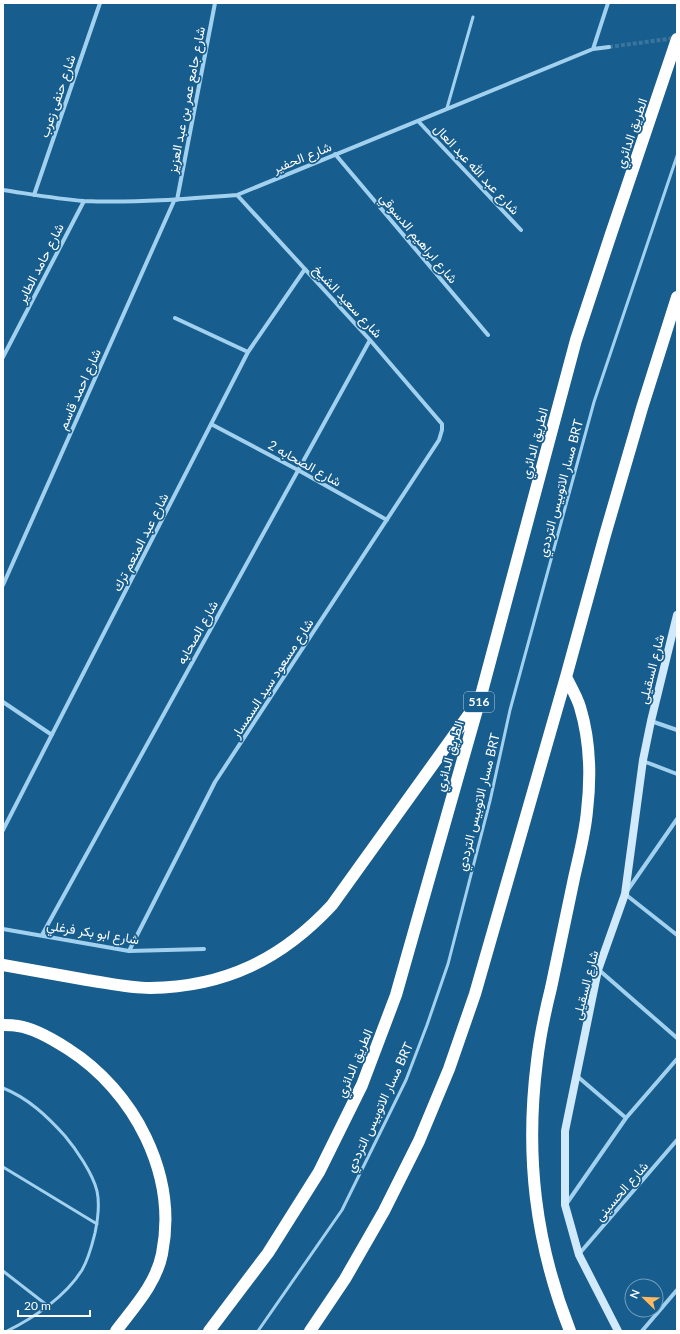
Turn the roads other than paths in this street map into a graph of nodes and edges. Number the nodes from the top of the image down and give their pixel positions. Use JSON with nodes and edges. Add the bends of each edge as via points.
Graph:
{"nodes":[{"id":1,"x":100,"y":3,"type":"edge"},
{"id":2,"x":215,"y":3,"type":"edge"},
{"id":3,"x":608,"y":3,"type":"edge"},
{"id":4,"x":473,"y":17,"type":"dead end"},
{"id":5,"x":677,"y":39,"type":"edge"},
{"id":6,"x":609,"y":47,"type":"tunnel mouth"},
{"id":7,"x":593,"y":49,"type":"junction"},
{"id":8,"x":448,"y":108,"type":"junction"},
{"id":9,"x":418,"y":121,"type":"junction"},
{"id":10,"x":335,"y":154,"type":"junction"},
{"id":11,"x":677,"y":156,"type":"edge"},
{"id":12,"x":3,"y":190,"type":"edge"},
{"id":13,"x":34,"y":195,"type":"junction"},
{"id":14,"x":236,"y":195,"type":"junction"},
{"id":15,"x":176,"y":200,"type":"junction"},
{"id":16,"x":84,"y":201,"type":"junction"},
{"id":17,"x":521,"y":230,"type":"dead end"},
{"id":18,"x":305,"y":269,"type":"junction"},
{"id":19,"x":677,"y":297,"type":"edge"},
{"id":20,"x":175,"y":318,"type":"dead end"},
{"id":21,"x":488,"y":335,"type":"dead end"},
{"id":22,"x":370,"y":340,"type":"junction"},
{"id":23,"x":248,"y":352,"type":"junction"},
{"id":24,"x":3,"y":356,"type":"edge"},
{"id":25,"x":211,"y":424,"type":"junction"},
{"id":26,"x":442,"y":424,"type":"joint"},
{"id":27,"x":298,"y":470,"type":"junction"},
{"id":28,"x":387,"y":520,"type":"junction"},
{"id":29,"x":3,"y":585,"type":"edge"},
{"id":30,"x":677,"y":615,"type":"edge"},
{"id":31,"x":566,"y":677,"type":"junction"},
{"id":32,"x":480,"y":698,"type":"junction"},
{"id":33,"x":3,"y":702,"type":"edge"},
{"id":34,"x":650,"y":721,"type":"junction"},
{"id":35,"x":677,"y":730,"type":"edge"},
{"id":36,"x":52,"y":735,"type":"junction"},
{"id":37,"x":643,"y":760,"type":"junction"},
{"id":38,"x":677,"y":774,"type":"edge"},
{"id":39,"x":677,"y":820,"type":"edge"},
{"id":40,"x":3,"y":830,"type":"edge"},
{"id":41,"x":625,"y":894,"type":"junction"},
{"id":42,"x":3,"y":929,"type":"edge"},
{"id":43,"x":42,"y":935,"type":"junction"},
{"id":44,"x":677,"y":935,"type":"edge"},
{"id":45,"x":204,"y":949,"type":"dead end"},
{"id":46,"x":129,"y":951,"type":"junction"},
{"id":47,"x":3,"y":965,"type":"edge"},
{"id":48,"x":598,"y":970,"type":"junction"},
{"id":49,"x":3,"y":1025,"type":"edge"},
{"id":50,"x":677,"y":1038,"type":"edge"},
{"id":51,"x":677,"y":1059,"type":"edge"},
{"id":52,"x":578,"y":1076,"type":"junction"},
{"id":53,"x":3,"y":1088,"type":"edge"},
{"id":54,"x":626,"y":1118,"type":"junction"},
{"id":55,"x":677,"y":1140,"type":"edge"},
{"id":56,"x":3,"y":1167,"type":"edge"},
{"id":57,"x":565,"y":1205,"type":"junction"},
{"id":58,"x":97,"y":1224,"type":"junction"},
{"id":59,"x":579,"y":1255,"type":"junction"},
{"id":60,"x":3,"y":1271,"type":"edge"},
{"id":61,"x":677,"y":1290,"type":"edge"},
{"id":62,"x":48,"y":1306,"type":"junction"},
{"id":63,"x":7,"y":1331,"type":"edge"},
{"id":64,"x":116,"y":1331,"type":"edge"},
{"id":65,"x":209,"y":1331,"type":"edge"},
{"id":66,"x":258,"y":1331,"type":"edge"},
{"id":67,"x":310,"y":1331,"type":"edge"},
{"id":68,"x":570,"y":1331,"type":"edge"},
{"id":69,"x":618,"y":1331,"type":"edge"},
{"id":70,"x":642,"y":1331,"type":"edge"}],
"edges":[{"from":1,"to":13,"type":"street","name":"شارع حنفى زعرب"},
{"from":2,"to":15,"type":"street","name":"شارع جامع عمر بن عبد العزيز"},
{"from":3,"to":7,"type":"street"},
{"from":4,"to":8,"type":"lane"},
{"from":5,"to":32,"type":"highway","name":"الطريق الدائري","number":"516","via":[[576,340]]},
{"from":6,"to":7,"type":"street","name":"شارع الحفير"},
{"from":7,"to":8,"type":"street","name":"شارع الحفير"},
{"from":8,"to":9,"type":"street","name":"شارع الحفير"},
{"from":9,"to":10,"type":"street","name":"شارع الحفير"},
{"from":9,"to":17,"type":"street","name":"شارع عبد الله عبد العال"},
{"from":10,"to":14,"type":"street","name":"شارع الحفير"},
{"from":10,"to":21,"type":"street","name":"شارع ابراهيم الدسوقي"},
{"from":11,"to":66,"type":"lane","name":"مسار الاتوبيس الترددي BRT","via":[[594,402],[510,710],[490,801],[448,964],[427,1025],[406,1080],[342,1210]]},
{"from":12,"to":13,"type":"street","name":"شارع الحفير"},
{"from":13,"to":16,"type":"street","name":"شارع الحفير"},
{"from":14,"to":15,"type":"street","name":"شارع الحفير"},
{"from":14,"to":18,"type":"street","name":"شارع سعيد الشيخ"},
{"from":15,"to":16,"type":"street","name":"شارع الحفير"},
{"from":15,"to":29,"type":"street","name":"شارع احمد قاسم"},
{"from":16,"to":24,"type":"street","name":"شارع حامد الطاير"},
{"from":18,"to":22,"type":"street","name":"شارع سعيد الشيخ"},
{"from":18,"to":23,"type":"street","name":"شارع عبد المنعم ترك"},
{"from":19,"to":31,"type":"highway","via":[[642,408]]},
{"from":20,"to":23,"type":"street"},
{"from":22,"to":26,"type":"street","name":"شارع سعيد الشيخ"},
{"from":22,"to":27,"type":"street","name":"شارع الصحابه"},
{"from":23,"to":25,"type":"street","name":"شارع عبد المنعم ترك"},
{"from":25,"to":27,"type":"street","name":"شارع الصحابه 2"},
{"from":25,"to":36,"type":"street","name":"شارع عبد المنعم ترك"},
{"from":26,"to":28,"type":"street","name":"شارع مسعود سيد السمسار","via":[[439,440]]},
{"from":27,"to":28,"type":"street","name":"شارع الصحابه 2"},
{"from":27,"to":43,"type":"street","name":"شارع الصحابه"},
{"from":28,"to":46,"type":"street","name":"شارع مسعود سيد السمسار","via":[[215,782]]},
{"from":30,"to":34,"type":"street","name":"شارع السقيلى"},
{"from":31,"to":67,"type":"highway","via":[[474,994],[449,1069],[419,1141],[384,1211],[345,1279]]},
{"from":31,"to":68,"type":"highway","via":[[580,706],[586,733],[587,812],[537,1059],[531,1145],[540,1230],[550,1272]]},
{"from":32,"to":47,"type":"highway","via":[[332,905],[298,938],[271,956],[231,974],[204,982],[149,988],[121,986]]},
{"from":32,"to":65,"type":"highway","name":"الطريق الدائري","number":"516","via":[[396,995],[362,1085],[319,1172],[268,1253]]},
{"from":33,"to":36,"type":"street"},
{"from":34,"to":35,"type":"street"},
{"from":34,"to":37,"type":"street","name":"شارع السقيلى"},
{"from":36,"to":40,"type":"street","name":"شارع عبد المنعم ترك"},
{"from":37,"to":38,"type":"street"},
{"from":37,"to":41,"type":"street","name":"شارع السقيلى"},
{"from":39,"to":41,"type":"street"},
{"from":41,"to":44,"type":"street"},
{"from":41,"to":48,"type":"street","name":"شارع السقيلى"},
{"from":42,"to":43,"type":"street","name":"شارع ابو بكر فرغلي"},
{"from":43,"to":46,"type":"street","name":"شارع ابو بكر فرغلي"},
{"from":45,"to":46,"type":"street","name":"شارع ابو بكر فرغلي"},
{"from":48,"to":50,"type":"street"},
{"from":48,"to":52,"type":"street","name":"شارع السقيلى"},
{"from":49,"to":64,"type":"highway","via":[[19,1026],[61,1044],[98,1071],[129,1107],[152,1152],[165,1201],[162,1255],[149,1289]]},
{"from":51,"to":54,"type":"street"},
{"from":52,"to":54,"type":"street"},
{"from":52,"to":57,"type":"street","name":"شارع السقيلى","via":[[565,1131]]},
{"from":53,"to":58,"type":"lane","via":[[16,1093],[37,1108],[71,1142],[97,1190]]},
{"from":54,"to":57,"type":"street"},
{"from":55,"to":59,"type":"street","name":"شارع الحسينى"},
{"from":56,"to":58,"type":"lane"},
{"from":57,"to":59,"type":"street","name":"شارع السقيلى"},
{"from":58,"to":62,"type":"lane","via":[[82,1270]]},
{"from":59,"to":69,"type":"street","name":"شارع السقيلى"},
{"from":60,"to":62,"type":"lane"},
{"from":61,"to":70,"type":"street"},
{"from":62,"to":63,"type":"lane"}]}
